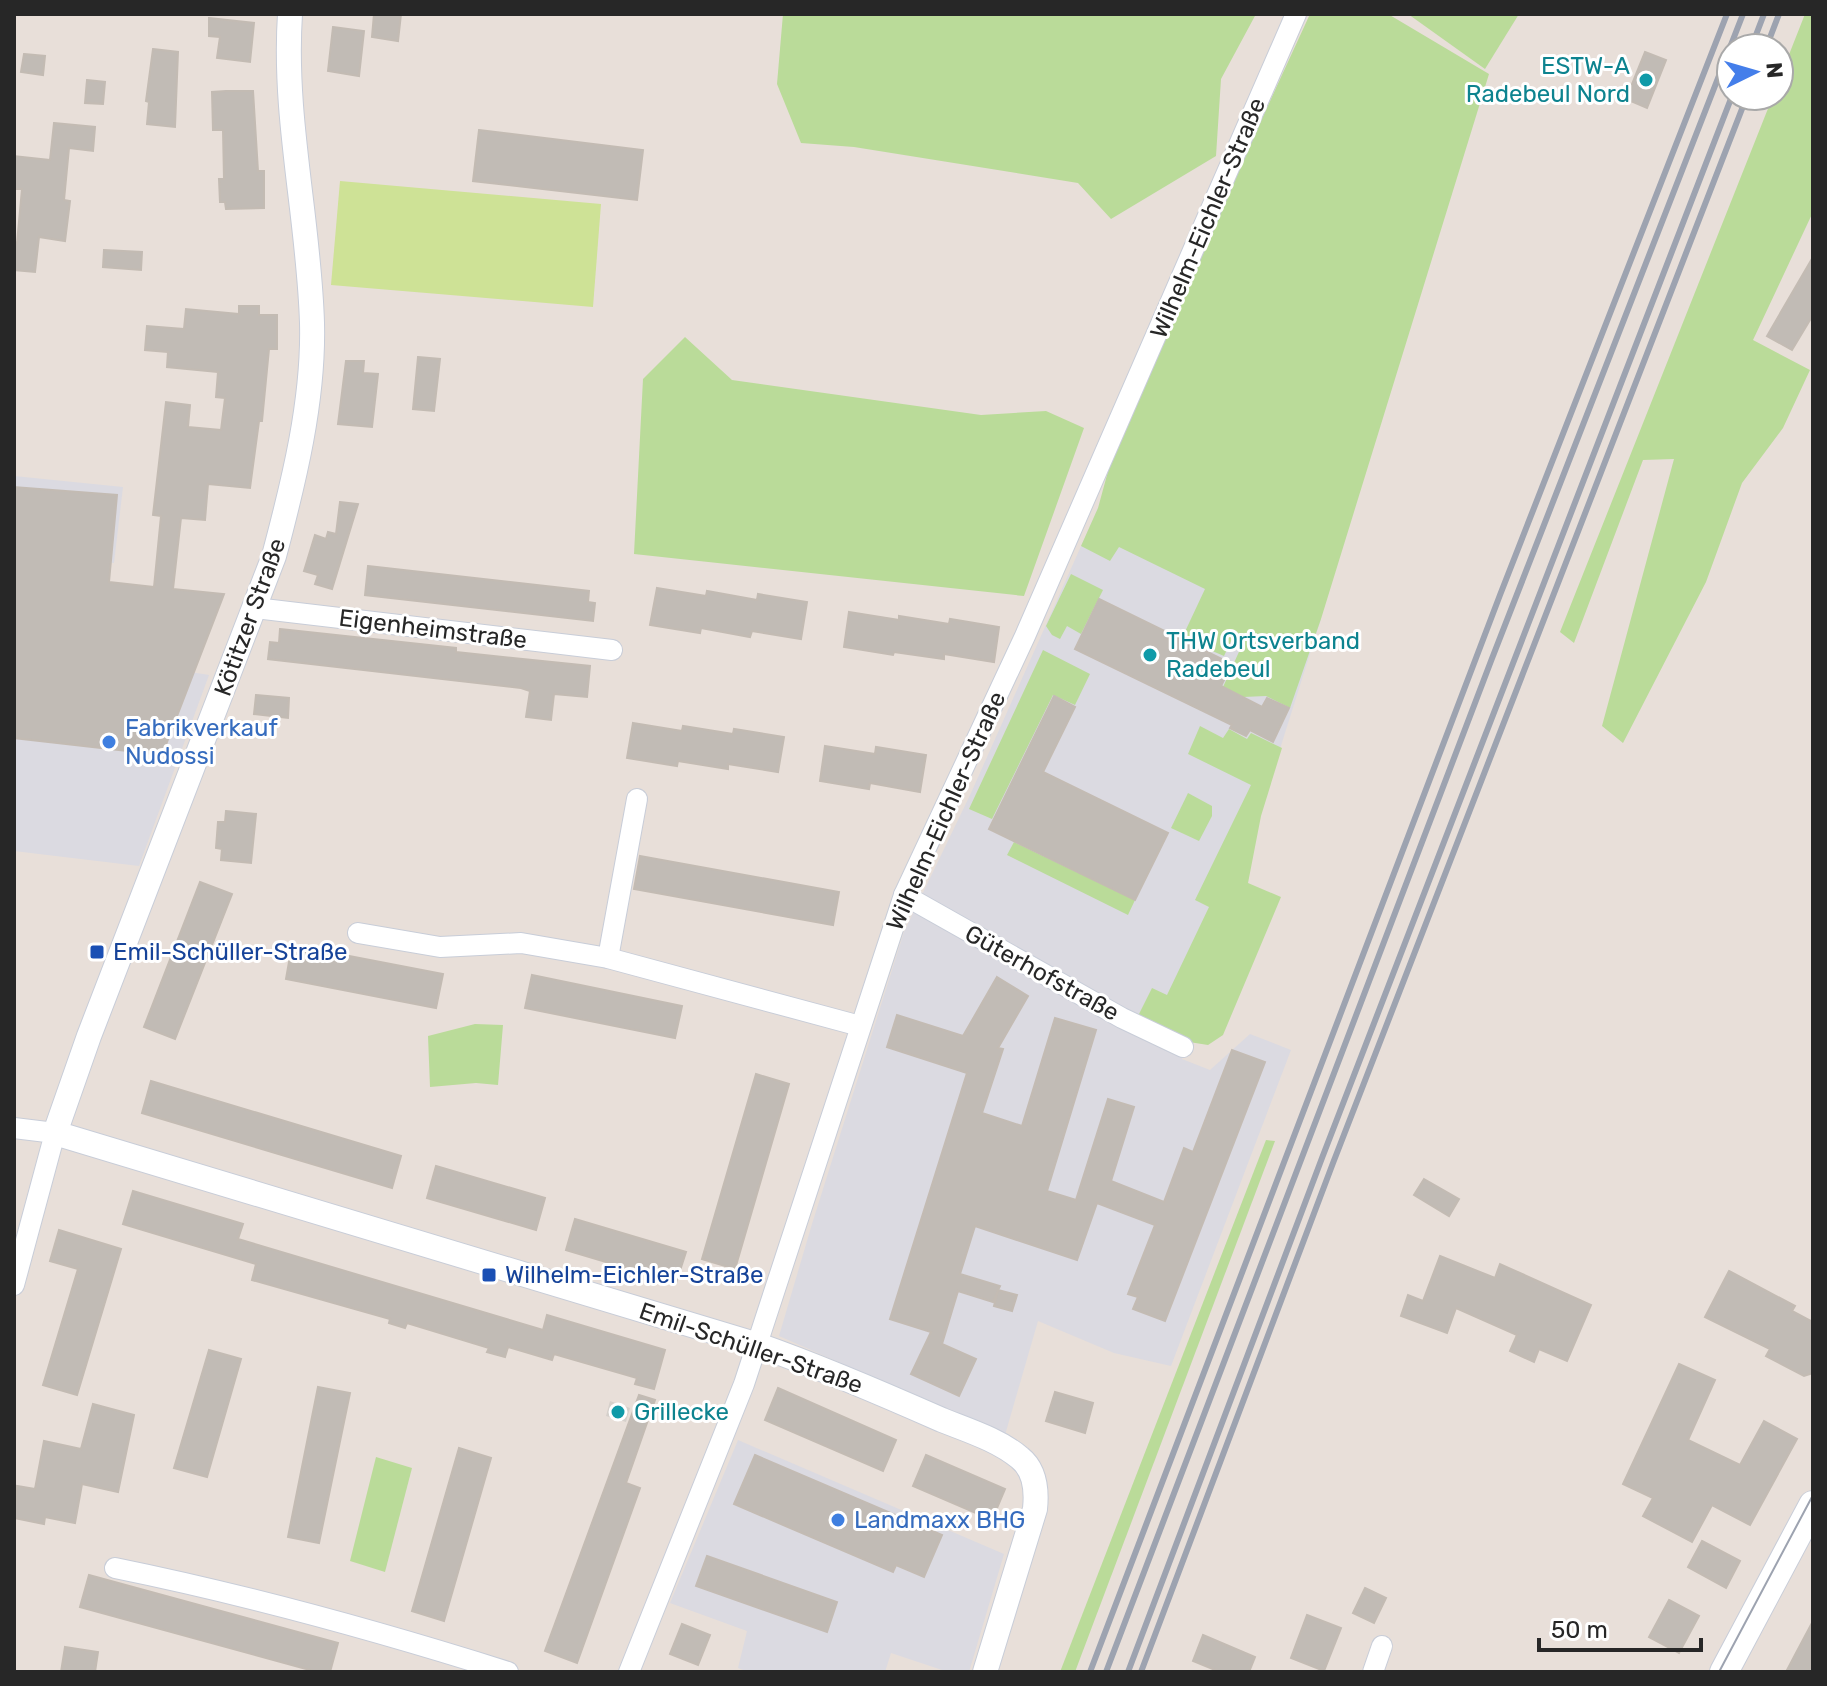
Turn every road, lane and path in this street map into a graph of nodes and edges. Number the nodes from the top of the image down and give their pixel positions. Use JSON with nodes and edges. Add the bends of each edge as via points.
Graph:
{"nodes":[{"id":1,"x":290,"y":14,"type":"edge"},
{"id":2,"x":1296,"y":14,"type":"edge"},
{"id":3,"x":255,"y":608,"type":"junction"},
{"id":4,"x":612,"y":650,"type":"dead end"},
{"id":5,"x":637,"y":799,"type":"dead end"},
{"id":6,"x":904,"y":895,"type":"junction"},
{"id":7,"x":358,"y":933,"type":"dead end"},
{"id":8,"x":608,"y":958,"type":"junction"},
{"id":9,"x":860,"y":1026,"type":"junction"},
{"id":10,"x":1183,"y":1047,"type":"dead end"},
{"id":11,"x":14,"y":1128,"type":"edge"},
{"id":12,"x":55,"y":1133,"type":"junction"},
{"id":13,"x":14,"y":1285,"type":"edge"},
{"id":14,"x":758,"y":1345,"type":"junction"},
{"id":15,"x":1813,"y":1505,"type":"edge"},
{"id":16,"x":115,"y":1568,"type":"dead end"},
{"id":17,"x":1382,"y":1646,"type":"dead end"},
{"id":18,"x":508,"y":1672,"type":"edge"},
{"id":19,"x":629,"y":1672,"type":"edge"},
{"id":20,"x":985,"y":1672,"type":"edge"},
{"id":21,"x":1373,"y":1672,"type":"edge"},
{"id":22,"x":1724,"y":1672,"type":"edge"}],
"edges":[{"from":1,"to":3,"type":"street","name":"Kötitzer Straße","via":[[289,93],[312,325],[290,497]]},
{"from":2,"to":6,"type":"street","name":"Wilhelm-Eichler-Straße","via":[[1032,622]]},
{"from":3,"to":4,"type":"street","name":"Eigenheimstraße"},
{"from":3,"to":12,"type":"street","name":"Kötitzer Straße"},
{"from":5,"to":8,"type":"street"},
{"from":6,"to":9,"type":"street","name":"Wilhelm-Eichler-Straße"},
{"from":6,"to":10,"type":"street","name":"Güterhofstraße"},
{"from":7,"to":8,"type":"street","via":[[440,947],[521,943]]},
{"from":8,"to":9,"type":"street"},
{"from":9,"to":14,"type":"street","name":"Wilhelm-Eichler-Straße"},
{"from":11,"to":12,"type":"street","name":"Emil-Schüller-Straße"},
{"from":12,"to":13,"type":"street","name":"Kötitzer Straße"},
{"from":12,"to":14,"type":"street","name":"Emil-Schüller-Straße"},
{"from":14,"to":19,"type":"street","name":"Wilhelm-Eichler-Straße"},
{"from":14,"to":20,"type":"street","name":"Emil-Schüller-Straße","via":[[827,1369],[991,1441],[1028,1467],[1035,1482],[1035,1509]]},
{"from":15,"to":22,"type":"main road"},
{"from":16,"to":18,"type":"street","via":[[328,1618]]},
{"from":17,"to":21,"type":"street"}]}
